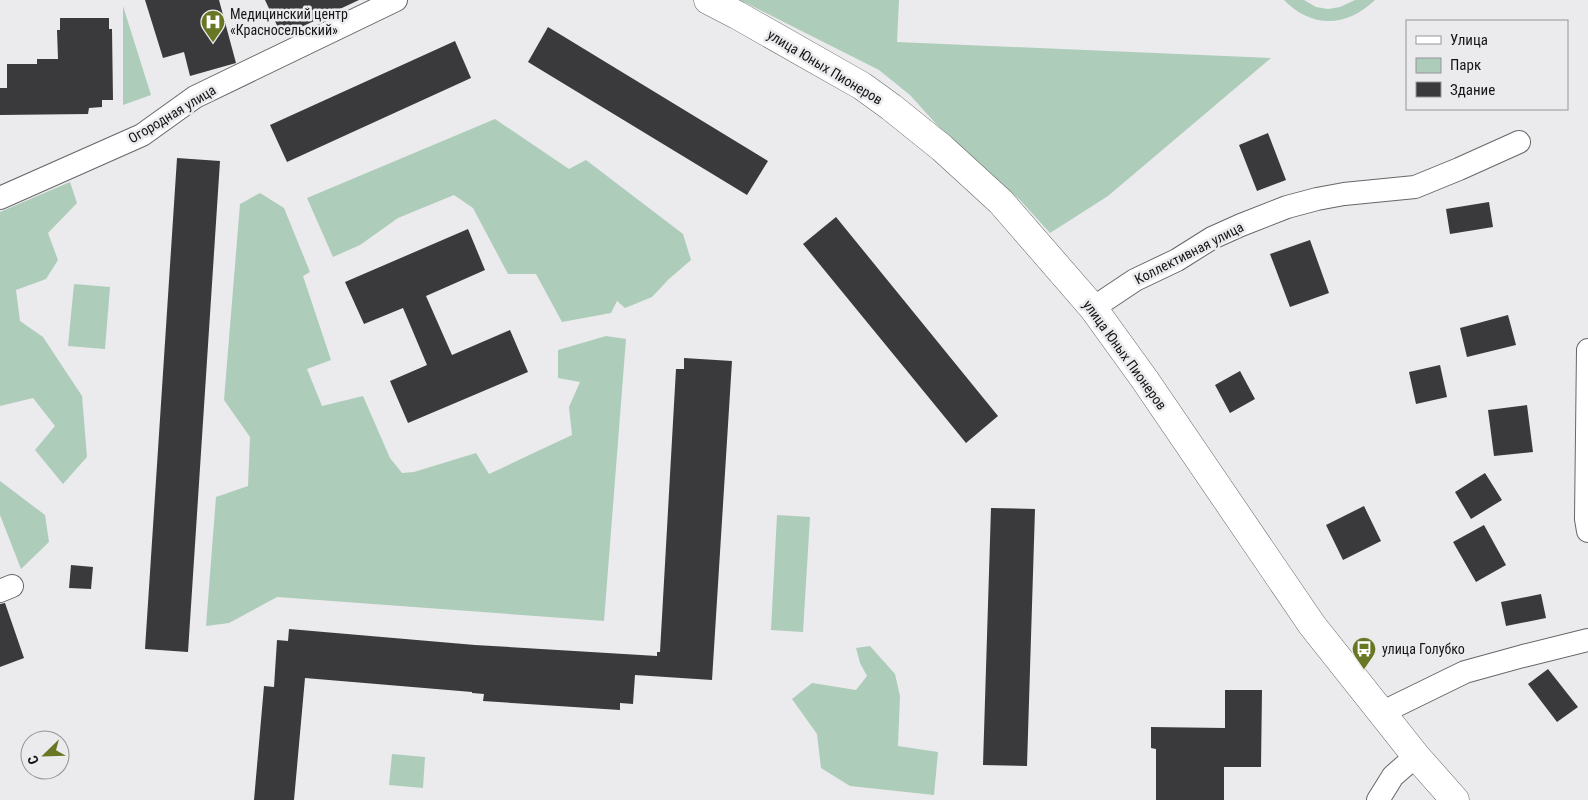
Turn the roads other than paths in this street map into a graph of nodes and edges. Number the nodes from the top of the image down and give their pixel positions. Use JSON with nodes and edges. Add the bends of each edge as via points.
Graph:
{"nodes":[{"id":1,"x":396,"y":0,"type":"edge"},
{"id":2,"x":708,"y":0,"type":"edge"},
{"id":3,"x":1518,"y":142,"type":"dead end"},
{"id":4,"x":0,"y":198,"type":"edge"},
{"id":5,"x":1092,"y":308,"type":"junction"},
{"id":6,"x":1588,"y":350,"type":"edge"},
{"id":7,"x":1588,"y":531,"type":"edge"},
{"id":8,"x":1588,"y":640,"type":"edge"},
{"id":9,"x":1381,"y":713,"type":"junction"},
{"id":10,"x":1416,"y":756,"type":"junction"},
{"id":11,"x":1378,"y":800,"type":"edge"},
{"id":12,"x":1455,"y":800,"type":"edge"}],
"edges":[{"from":1,"to":4,"type":"street","name":"Огородная улица","via":[[195,97],[142,135]]},
{"from":2,"to":5,"type":"main road","name":"улица Юных Пионеров","via":[[862,86],[918,128],[1001,202]]},
{"from":3,"to":5,"type":"street","name":"Коллективная улица","via":[[1415,187],[1317,199],[1241,225],[1135,280]]},
{"from":5,"to":9,"type":"main road","name":"улица Юных Пионеров","via":[[1146,380],[1312,625]]},
{"from":6,"to":7,"type":"street"},
{"from":8,"to":9,"type":"street","via":[[1465,672]]},
{"from":9,"to":10,"type":"main road","name":"улица Юных Пионеров"},
{"from":10,"to":11,"type":"street","via":[[1393,776]]},
{"from":10,"to":12,"type":"main road","name":"улица Юных Пионеров"}]}
